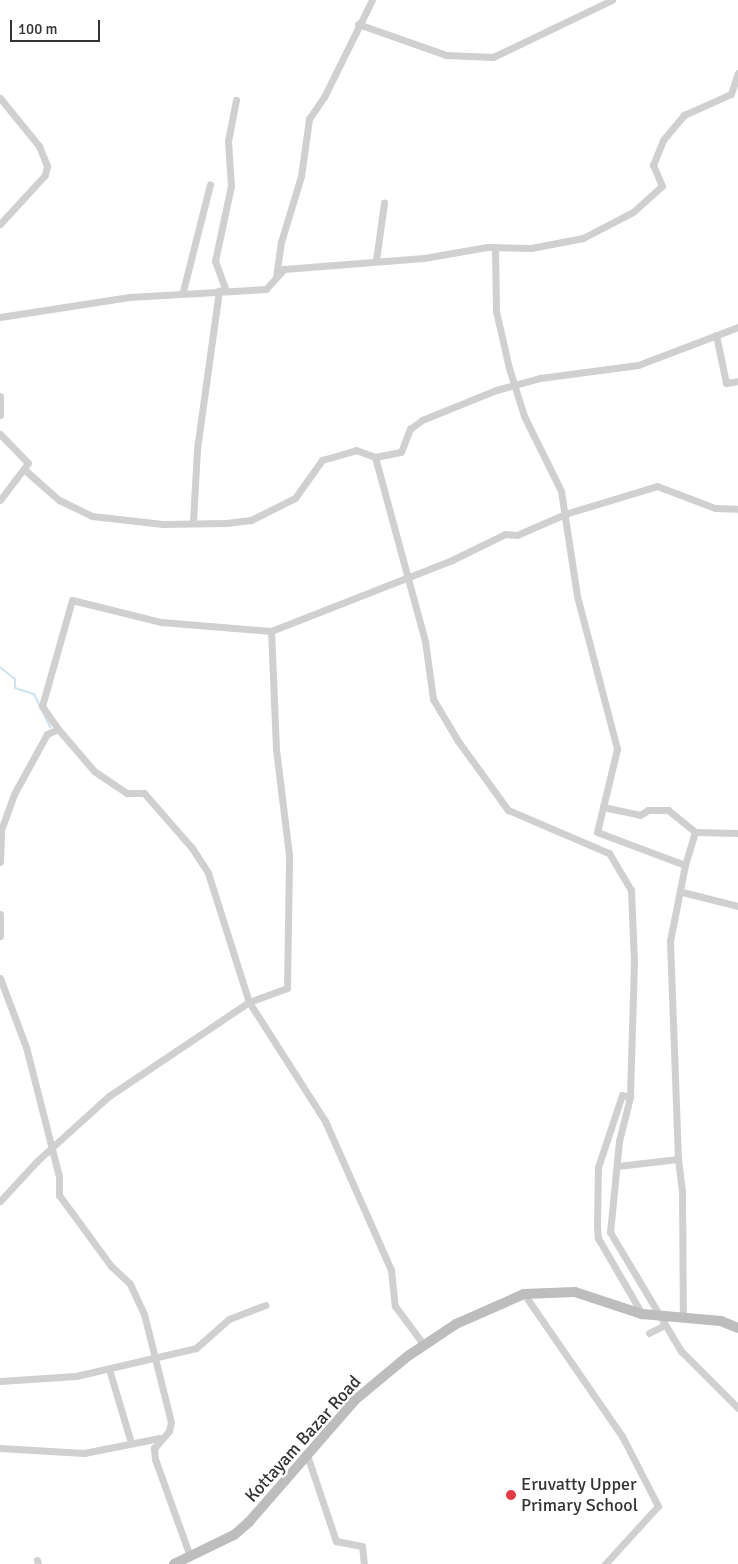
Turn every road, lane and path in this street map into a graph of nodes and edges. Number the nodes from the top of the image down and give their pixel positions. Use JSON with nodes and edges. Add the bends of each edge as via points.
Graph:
{"nodes":[{"id":1,"x":372,"y":0,"type":"edge"},
{"id":2,"x":612,"y":0,"type":"edge"},
{"id":3,"x":358,"y":24,"type":"junction"},
{"id":4,"x":738,"y":73,"type":"edge"},
{"id":5,"x":0,"y":98,"type":"edge"},
{"id":6,"x":236,"y":100,"type":"dead end"},
{"id":7,"x":210,"y":184,"type":"dead end"},
{"id":8,"x":384,"y":203,"type":"dead end"},
{"id":9,"x":0,"y":224,"type":"edge"},
{"id":10,"x":495,"y":247,"type":"junction"},
{"id":11,"x":376,"y":260,"type":"junction"},
{"id":12,"x":276,"y":277,"type":"junction"},
{"id":13,"x":183,"y":291,"type":"junction"},
{"id":14,"x":222,"y":291,"type":"junction"},
{"id":15,"x":0,"y":317,"type":"edge"},
{"id":16,"x":738,"y":327,"type":"edge"},
{"id":17,"x":716,"y":335,"type":"junction"},
{"id":18,"x":738,"y":380,"type":"edge"},
{"id":19,"x":513,"y":385,"type":"junction"},
{"id":20,"x":0,"y":396,"type":"edge"},
{"id":21,"x":0,"y":415,"type":"edge"},
{"id":22,"x":0,"y":434,"type":"edge"},
{"id":23,"x":375,"y":457,"type":"junction"},
{"id":24,"x":26,"y":471,"type":"junction"},
{"id":25,"x":0,"y":500,"type":"edge"},
{"id":26,"x":738,"y":509,"type":"edge"},
{"id":27,"x":565,"y":514,"type":"junction"},
{"id":28,"x":193,"y":521,"type":"junction"},
{"id":29,"x":405,"y":579,"type":"junction"},
{"id":30,"x":271,"y":631,"type":"junction"},
{"id":31,"x":58,"y":729,"type":"junction"},
{"id":32,"x":603,"y":807,"type":"junction"},
{"id":33,"x":598,"y":832,"type":"junction"},
{"id":34,"x":695,"y":832,"type":"junction"},
{"id":35,"x":738,"y":833,"type":"edge"},
{"id":36,"x":595,"y":846,"type":"junction"},
{"id":37,"x":0,"y":862,"type":"edge"},
{"id":38,"x":685,"y":865,"type":"junction"},
{"id":39,"x":682,"y":892,"type":"junction"},
{"id":40,"x":738,"y":906,"type":"edge"},
{"id":41,"x":0,"y":914,"type":"edge"},
{"id":42,"x":0,"y":936,"type":"edge"},
{"id":43,"x":0,"y":978,"type":"edge"},
{"id":44,"x":250,"y":1002,"type":"junction"},
{"id":45,"x":630,"y":1096,"type":"junction"},
{"id":46,"x":50,"y":1149,"type":"junction"},
{"id":47,"x":678,"y":1159,"type":"junction"},
{"id":48,"x":617,"y":1166,"type":"junction"},
{"id":49,"x":0,"y":1201,"type":"edge"},
{"id":50,"x":524,"y":1294,"type":"junction"},
{"id":51,"x":265,"y":1306,"type":"dead end"},
{"id":52,"x":654,"y":1313,"type":"junction"},
{"id":53,"x":642,"y":1314,"type":"junction"},
{"id":54,"x":683,"y":1318,"type":"junction"},
{"id":55,"x":663,"y":1326,"type":"junction"},
{"id":56,"x":738,"y":1328,"type":"edge"},
{"id":57,"x":649,"y":1333,"type":"dead end"},
{"id":58,"x":424,"y":1345,"type":"junction"},
{"id":59,"x":158,"y":1356,"type":"junction"},
{"id":60,"x":108,"y":1369,"type":"junction"},
{"id":61,"x":0,"y":1381,"type":"edge"},
{"id":62,"x":738,"y":1408,"type":"edge"},
{"id":63,"x":160,"y":1438,"type":"junction"},
{"id":64,"x":131,"y":1443,"type":"junction"},
{"id":65,"x":0,"y":1448,"type":"edge"},
{"id":66,"x":308,"y":1458,"type":"junction"},
{"id":67,"x":189,"y":1560,"type":"edge"},
{"id":68,"x":174,"y":1564,"type":"edge"},
{"id":69,"x":364,"y":1564,"type":"edge"},
{"id":70,"x":605,"y":1564,"type":"edge"}],
"edges":[{"from":1,"to":3,"type":"street"},
{"from":2,"to":3,"type":"street","via":[[494,57],[446,55]]},
{"from":3,"to":12,"type":"street","via":[[324,97],[309,119],[301,176],[281,242]]},
{"from":4,"to":10,"type":"street","via":[[731,94],[684,115],[664,140],[653,165],[662,186],[633,212],[583,238],[531,248]]},
{"from":5,"to":9,"type":"street","via":[[39,146],[47,166],[45,175]]},
{"from":6,"to":14,"type":"street","via":[[228,141],[231,186],[215,261]]},
{"from":7,"to":13,"type":"street"},
{"from":8,"to":11,"type":"street"},
{"from":10,"to":11,"type":"street"},
{"from":10,"to":19,"type":"street","via":[[496,311]]},
{"from":11,"to":12,"type":"street","via":[[284,268]]},
{"from":12,"to":14,"type":"street","via":[[266,288]]},
{"from":13,"to":14,"type":"street"},
{"from":13,"to":15,"type":"street"},
{"from":14,"to":28,"type":"street","via":[[197,449]]},
{"from":16,"to":17,"type":"street"},
{"from":17,"to":18,"type":"street","via":[[726,383]]},
{"from":17,"to":19,"type":"street","via":[[638,365]]},
{"from":19,"to":23,"type":"street","via":[[422,420],[410,429],[401,452]]},
{"from":19,"to":27,"type":"street","via":[[556,478]]},
{"from":20,"to":21,"type":"street"},
{"from":22,"to":24,"type":"street","via":[[25,455]]},
{"from":23,"to":28,"type":"street","via":[[356,450],[322,460],[294,498],[251,520]]},
{"from":23,"to":29,"type":"street"},
{"from":24,"to":25,"type":"street"},
{"from":24,"to":28,"type":"street","via":[[58,500],[92,516],[163,524]]},
{"from":26,"to":27,"type":"street","via":[[715,508],[658,486]]},
{"from":27,"to":29,"type":"street","via":[[519,535],[508,533],[478,545]]},
{"from":27,"to":32,"type":"street","via":[[577,596],[617,749]]},
{"from":29,"to":30,"type":"street"},
{"from":29,"to":36,"type":"street","via":[[425,641],[433,700],[499,801],[519,818]]},
{"from":30,"to":31,"type":"street","via":[[161,622],[72,600],[42,706]]},
{"from":30,"to":44,"type":"street","via":[[276,750],[289,855],[288,976],[287,988]]},
{"from":31,"to":37,"type":"street","via":[[47,734],[14,794],[1,830]]},
{"from":31,"to":44,"type":"street","via":[[94,771],[126,793],[144,793],[192,848],[208,874]]},
{"from":32,"to":33,"type":"street"},
{"from":32,"to":34,"type":"street","via":[[640,815],[648,810],[668,810]]},
{"from":33,"to":36,"type":"street"},
{"from":33,"to":38,"type":"street"},
{"from":34,"to":35,"type":"street"},
{"from":34,"to":38,"type":"street"},
{"from":36,"to":45,"type":"street","via":[[609,853],[620,866],[631,890],[634,961]]},
{"from":38,"to":39,"type":"street"},
{"from":39,"to":40,"type":"street"},
{"from":39,"to":47,"type":"street","via":[[670,941]]},
{"from":41,"to":42,"type":"street"},
{"from":43,"to":46,"type":"street","via":[[26,1047]]},
{"from":44,"to":46,"type":"street","via":[[108,1096]]},
{"from":44,"to":58,"type":"street","via":[[325,1121],[391,1270],[395,1306]]},
{"from":45,"to":48,"type":"street"},
{"from":45,"to":53,"type":"street","via":[[622,1095],[598,1167],[597,1228],[598,1238]]},
{"from":46,"to":49,"type":"street"},
{"from":46,"to":59,"type":"street","via":[[59,1195],[111,1266],[130,1284]]},
{"from":47,"to":48,"type":"street"},
{"from":47,"to":54,"type":"street","via":[[682,1190]]},
{"from":48,"to":52,"type":"street","via":[[610,1232]]},
{"from":50,"to":53,"type":"main road","name":"Kottayam Bazar Road","via":[[576,1292]]},
{"from":50,"to":58,"type":"main road","name":"Kottayam Bazar Road","via":[[456,1324]]},
{"from":50,"to":70,"type":"street","via":[[622,1436],[658,1506]]},
{"from":51,"to":59,"type":"street","via":[[229,1319],[196,1348]]},
{"from":52,"to":53,"type":"main road","name":"Kottayam Bazar Road"},
{"from":52,"to":54,"type":"main road","name":"Kottayam Bazar Road"},
{"from":52,"to":55,"type":"street"},
{"from":54,"to":56,"type":"main road","name":"Kottayam Bazar Road","via":[[720,1321]]},
{"from":55,"to":57,"type":"street"},
{"from":55,"to":62,"type":"street","via":[[681,1351]]},
{"from":58,"to":66,"type":"main road","name":"Kottayam Bazar Road","via":[[355,1400]]},
{"from":59,"to":60,"type":"street"},
{"from":59,"to":63,"type":"street","via":[[171,1422],[169,1431]]},
{"from":60,"to":61,"type":"street","via":[[76,1376]]},
{"from":60,"to":64,"type":"street"},
{"from":63,"to":64,"type":"street"},
{"from":63,"to":67,"type":"street","via":[[155,1459]]},
{"from":64,"to":65,"type":"street","via":[[84,1453]]},
{"from":66,"to":67,"type":"main road","name":"Kottayam Bazar Road","via":[[234,1535]]},
{"from":66,"to":69,"type":"street","via":[[336,1541],[362,1546]]},
{"from":67,"to":68,"type":"main road","name":"Kottayam Bazar Road"}]}
